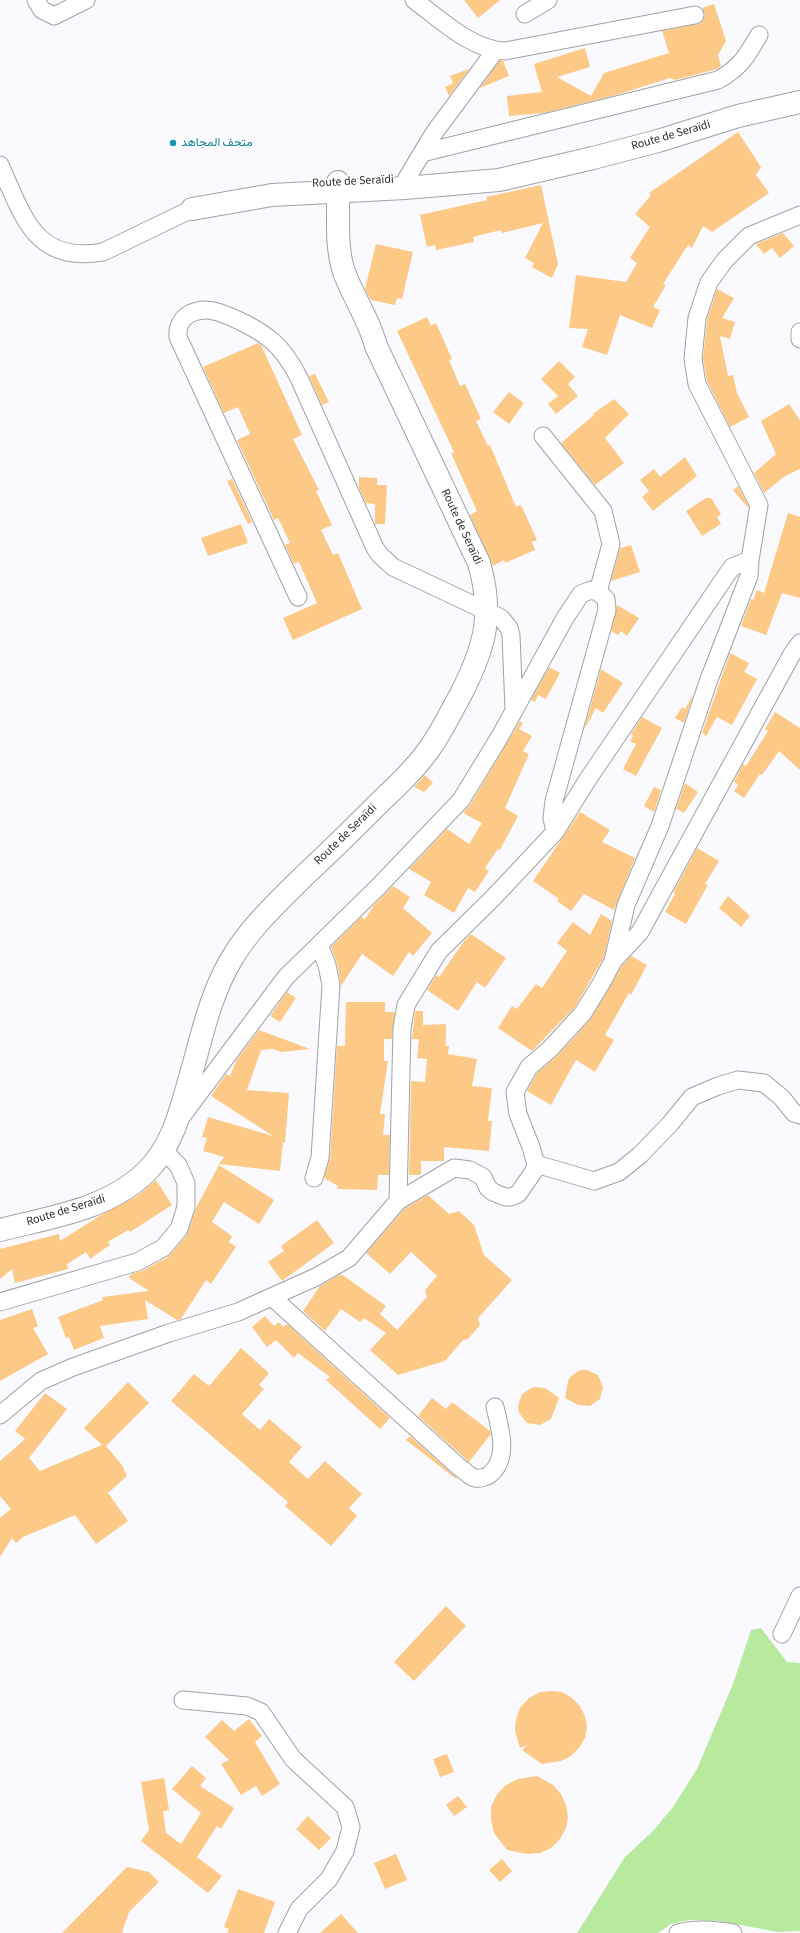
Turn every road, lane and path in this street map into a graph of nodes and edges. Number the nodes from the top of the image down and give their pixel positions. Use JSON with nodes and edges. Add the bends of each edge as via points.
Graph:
{"nodes":[{"id":1,"x":36,"y":0,"type":"edge"},
{"id":2,"x":86,"y":0,"type":"edge"},
{"id":3,"x":414,"y":0,"type":"edge"},
{"id":4,"x":548,"y":0,"type":"edge"},
{"id":5,"x":525,"y":14,"type":"dead end"},
{"id":6,"x":695,"y":15,"type":"dead end"},
{"id":7,"x":759,"y":35,"type":"dead end"},
{"id":8,"x":495,"y":51,"type":"junction"},
{"id":9,"x":800,"y":102,"type":"edge"},
{"id":10,"x":422,"y":153,"type":"junction"},
{"id":11,"x":0,"y":165,"type":"edge"},
{"id":12,"x":518,"y":176,"type":"junction"},
{"id":13,"x":407,"y":178,"type":"junction"},
{"id":14,"x":333,"y":187,"type":"junction"},
{"id":15,"x":192,"y":209,"type":"joint"},
{"id":16,"x":800,"y":215,"type":"edge"},
{"id":17,"x":800,"y":332,"type":"edge"},
{"id":18,"x":800,"y":339,"type":"edge"},
{"id":19,"x":543,"y":436,"type":"dead end"},
{"id":20,"x":750,"y":560,"type":"junction"},
{"id":21,"x":598,"y":592,"type":"junction"},
{"id":22,"x":298,"y":597,"type":"dead end"},
{"id":23,"x":487,"y":611,"type":"junction"},
{"id":24,"x":800,"y":643,"type":"edge"},
{"id":25,"x":514,"y":709,"type":"junction"},
{"id":26,"x":555,"y":832,"type":"junction"},
{"id":27,"x":319,"y":945,"type":"junction"},
{"id":28,"x":613,"y":960,"type":"junction"},
{"id":29,"x":800,"y":1116,"type":"edge"},
{"id":30,"x":179,"y":1120,"type":"junction"},
{"id":31,"x":164,"y":1151,"type":"junction"},
{"id":32,"x":536,"y":1164,"type":"junction"},
{"id":33,"x":314,"y":1178,"type":"dead end"},
{"id":34,"x":398,"y":1201,"type":"junction"},
{"id":35,"x":0,"y":1230,"type":"edge"},
{"id":36,"x":272,"y":1296,"type":"junction"},
{"id":37,"x":0,"y":1302,"type":"edge"},
{"id":38,"x":495,"y":1407,"type":"dead end"},
{"id":39,"x":0,"y":1415,"type":"edge"},
{"id":40,"x":800,"y":1596,"type":"edge"},
{"id":41,"x":782,"y":1634,"type":"dead end"},
{"id":42,"x":183,"y":1700,"type":"dead end"},
{"id":43,"x":287,"y":1933,"type":"edge"},
{"id":44,"x":678,"y":1933,"type":"edge"},
{"id":45,"x":733,"y":1933,"type":"edge"}],
"edges":[{"from":1,"to":2,"type":"street","via":[[42,10],[54,16]]},
{"from":3,"to":8,"type":"street","via":[[473,42]]},
{"from":4,"to":5,"type":"street"},
{"from":6,"to":8,"type":"street"},
{"from":7,"to":10,"type":"street","via":[[740,65],[718,80]]},
{"from":8,"to":10,"type":"street"},
{"from":9,"to":12,"type":"street","name":"Route de Seraïdi","via":[[738,116],[658,141]]},
{"from":10,"to":13,"type":"street"},
{"from":11,"to":15,"type":"street","name":"Route de Seraïdi","via":[[25,220],[34,232],[51,246],[73,254],[103,252]]},
{"from":12,"to":13,"type":"street","name":"Route de Seraïdi","via":[[495,174]]},
{"from":12,"to":14,"type":"street","name":"Route de Seraïdi","via":[[495,181],[405,188]]},
{"from":13,"to":14,"type":"street","name":"Route de Seraïdi"},
{"from":14,"to":15,"type":"street","name":"Route de Seraïdi","via":[[249,189]]},
{"from":14,"to":23,"type":"street","name":"Route de Seraïdi","via":[[330,253],[334,270],[364,331],[376,346],[479,563]]},
{"from":16,"to":20,"type":"street","via":[[749,236],[734,250],[709,282],[697,318],[694,359],[697,384],[759,505]]},
{"from":17,"to":18,"type":"street"},
{"from":19,"to":21,"type":"street","via":[[603,511],[611,544]]},
{"from":20,"to":26,"type":"street","via":[[732,566]]},
{"from":20,"to":28,"type":"street","via":[[749,576],[708,682],[660,826],[626,905]]},
{"from":21,"to":25,"type":"street","via":[[591,590],[581,594]]},
{"from":21,"to":26,"type":"street","via":[[606,599],[607,610],[554,801],[552,818]]},
{"from":22,"to":23,"type":"street","via":[[178,337],[178,326],[189,313],[211,310],[225,315],[263,334],[281,350],[294,368],[380,555],[393,567]]},
{"from":23,"to":25,"type":"street","via":[[501,618],[510,628]]},
{"from":23,"to":30,"type":"street","name":"Route de Seraïdi","via":[[486,630],[475,667],[430,749],[260,920],[231,960],[209,1009]]},
{"from":24,"to":28,"type":"street","via":[[640,932]]},
{"from":25,"to":27,"type":"street","via":[[461,800]]},
{"from":26,"to":34,"type":"street","via":[[439,951],[406,1005],[402,1028]]},
{"from":27,"to":30,"type":"street","via":[[286,977]]},
{"from":27,"to":33,"type":"street","via":[[331,985],[320,1158]]},
{"from":28,"to":32,"type":"street","via":[[582,1013],[550,1049],[529,1067],[515,1092],[518,1114]]},
{"from":29,"to":32,"type":"street","via":[[764,1082],[738,1080],[692,1097],[640,1156],[619,1172],[594,1181]]},
{"from":30,"to":31,"type":"street","name":"Route de Seraïdi"},
{"from":31,"to":35,"type":"street","name":"Route de Seraïdi","via":[[132,1184],[104,1201]]},
{"from":31,"to":37,"type":"street","via":[[178,1165],[186,1183],[186,1208],[179,1230],[163,1248],[137,1262]]},
{"from":32,"to":34,"type":"street","via":[[518,1194],[511,1197],[490,1190],[483,1177],[476,1173],[454,1168]]},
{"from":34,"to":36,"type":"street","via":[[349,1258],[316,1277]]},
{"from":36,"to":38,"type":"street","via":[[459,1467],[475,1478],[486,1477],[495,1470],[501,1454],[502,1436]]},
{"from":36,"to":39,"type":"street","via":[[238,1312],[169,1333],[41,1381]]},
{"from":40,"to":41,"type":"street"},
{"from":42,"to":43,"type":"street","via":[[247,1706],[261,1712],[293,1759],[345,1807],[351,1827],[345,1851],[329,1879],[299,1910]]},
{"from":44,"to":45,"type":"street","via":[[708,1930]]}]}
